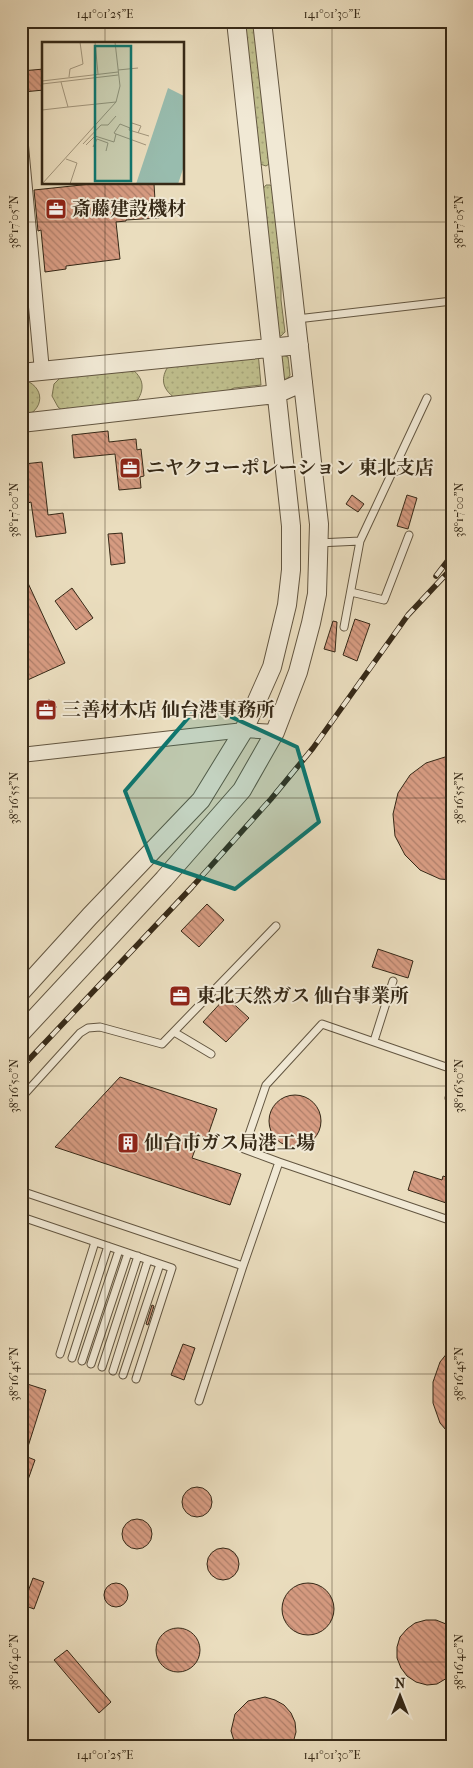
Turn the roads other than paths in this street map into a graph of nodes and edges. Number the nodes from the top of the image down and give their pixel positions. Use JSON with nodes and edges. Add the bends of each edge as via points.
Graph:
{"nodes":[{"id":1,"x":236,"y":21,"type":"edge"},
{"id":2,"x":262,"y":21,"type":"edge"},
{"id":3,"x":21,"y":146,"type":"edge"},
{"id":4,"x":452,"y":301,"type":"edge"},
{"id":5,"x":297,"y":319,"type":"junction"},
{"id":6,"x":299,"y":344,"type":"junction"},
{"id":7,"x":271,"y":347,"type":"junction"},
{"id":8,"x":42,"y":371,"type":"junction"},
{"id":9,"x":21,"y":374,"type":"edge"},
{"id":10,"x":303,"y":382,"type":"junction"},
{"id":11,"x":276,"y":394,"type":"junction"},
{"id":12,"x":426,"y":398,"type":"dead end"},
{"id":13,"x":21,"y":423,"type":"edge"},
{"id":14,"x":409,"y":535,"type":"dead end"},
{"id":15,"x":360,"y":541,"type":"junction"},
{"id":16,"x":318,"y":542,"type":"junction"},
{"id":17,"x":350,"y":592,"type":"junction"},
{"id":18,"x":344,"y":627,"type":"dead end"},
{"id":19,"x":244,"y":730,"type":"junction"},
{"id":20,"x":275,"y":732,"type":"junction"},
{"id":21,"x":21,"y":755,"type":"edge"},
{"id":22,"x":276,"y":926,"type":"dead end"},
{"id":23,"x":393,"y":981,"type":"dead end"},
{"id":24,"x":21,"y":992,"type":"edge"},
{"id":25,"x":174,"y":1032,"type":"junction"},
{"id":26,"x":21,"y":1033,"type":"edge"},
{"id":27,"x":374,"y":1042,"type":"junction"},
{"id":28,"x":211,"y":1054,"type":"dead end"},
{"id":29,"x":452,"y":1069,"type":"edge"},
{"id":30,"x":452,"y":1091,"type":"edge"},
{"id":31,"x":21,"y":1098,"type":"edge"},
{"id":32,"x":452,"y":1099,"type":"edge"},
{"id":33,"x":279,"y":1162,"type":"junction"},
{"id":34,"x":21,"y":1191,"type":"edge"},
{"id":35,"x":21,"y":1218,"type":"edge"},
{"id":36,"x":452,"y":1221,"type":"edge"},
{"id":37,"x":95,"y":1242,"type":"junction"},
{"id":38,"x":108,"y":1246,"type":"junction"},
{"id":39,"x":118,"y":1250,"type":"junction"},
{"id":40,"x":128,"y":1253,"type":"junction"},
{"id":41,"x":138,"y":1256,"type":"junction"},
{"id":42,"x":148,"y":1260,"type":"junction"},
{"id":43,"x":160,"y":1264,"type":"junction"},
{"id":44,"x":243,"y":1266,"type":"junction"},
{"id":45,"x":60,"y":1354,"type":"dead end"},
{"id":46,"x":72,"y":1358,"type":"dead end"},
{"id":47,"x":82,"y":1360,"type":"dead end"},
{"id":48,"x":91,"y":1364,"type":"dead end"},
{"id":49,"x":102,"y":1367,"type":"dead end"},
{"id":50,"x":113,"y":1371,"type":"dead end"},
{"id":51,"x":123,"y":1375,"type":"dead end"},
{"id":52,"x":136,"y":1379,"type":"dead end"},
{"id":53,"x":199,"y":1400,"type":"dead end"}],
"edges":[{"from":1,"to":7,"type":"street"},
{"from":2,"to":5,"type":"street"},
{"from":3,"to":8,"type":"street"},
{"from":4,"to":5,"type":"lane"},
{"from":5,"to":6,"type":"street"},
{"from":6,"to":7,"type":"street"},
{"from":6,"to":10,"type":"street"},
{"from":7,"to":8,"type":"street"},
{"from":7,"to":11,"type":"street"},
{"from":8,"to":9,"type":"street"},
{"from":10,"to":11,"type":"street"},
{"from":10,"to":16,"type":"street"},
{"from":11,"to":13,"type":"street"},
{"from":11,"to":19,"type":"street","via":[[291,526],[291,570],[287,605],[272,667]]},
{"from":12,"to":15,"type":"lane"},
{"from":14,"to":17,"type":"lane","via":[[384,600]]},
{"from":15,"to":16,"type":"lane"},
{"from":15,"to":17,"type":"lane"},
{"from":16,"to":20,"type":"street","via":[[316,594],[311,622],[298,672]]},
{"from":17,"to":18,"type":"lane"},
{"from":19,"to":20,"type":"street"},
{"from":19,"to":21,"type":"street"},
{"from":19,"to":24,"type":"street","via":[[201,800]]},
{"from":20,"to":26,"type":"street","via":[[242,790]]},
{"from":22,"to":25,"type":"lane"},
{"from":23,"to":27,"type":"lane"},
{"from":25,"to":28,"type":"lane"},
{"from":25,"to":31,"type":"lane","via":[[162,1044],[100,1027],[88,1028]]},
{"from":27,"to":29,"type":"lane"},
{"from":27,"to":33,"type":"lane","via":[[322,1024],[266,1085],[244,1149]]},
{"from":30,"to":32,"type":"lane","via":[[449,1098]]},
{"from":33,"to":36,"type":"lane"},
{"from":33,"to":44,"type":"lane"},
{"from":34,"to":44,"type":"lane"},
{"from":35,"to":37,"type":"lane"},
{"from":37,"to":38,"type":"lane"},
{"from":37,"to":45,"type":"lane"},
{"from":38,"to":39,"type":"lane"},
{"from":38,"to":46,"type":"lane"},
{"from":39,"to":40,"type":"lane"},
{"from":39,"to":47,"type":"lane"},
{"from":40,"to":41,"type":"lane"},
{"from":40,"to":48,"type":"lane"},
{"from":41,"to":42,"type":"lane"},
{"from":41,"to":49,"type":"lane"},
{"from":42,"to":43,"type":"lane"},
{"from":42,"to":50,"type":"lane"},
{"from":43,"to":51,"type":"lane"},
{"from":43,"to":52,"type":"lane","via":[[172,1268]]},
{"from":44,"to":53,"type":"lane"}]}
